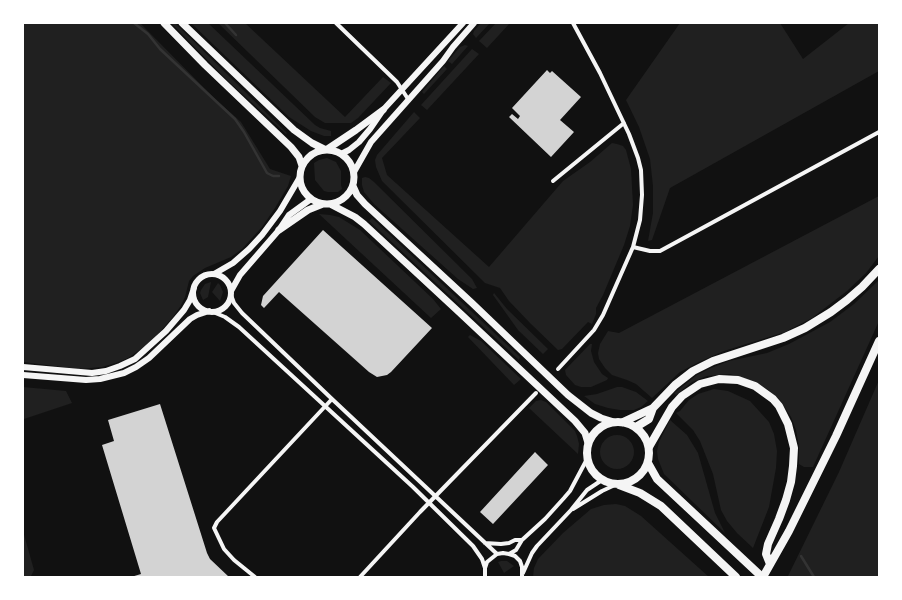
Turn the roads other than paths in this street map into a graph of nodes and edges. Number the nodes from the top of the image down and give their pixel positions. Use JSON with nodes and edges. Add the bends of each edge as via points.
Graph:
{"nodes":[{"id":1,"x":164,"y":23,"type":"edge"},
{"id":2,"x":182,"y":23,"type":"edge"},
{"id":3,"x":336,"y":23,"type":"edge"},
{"id":4,"x":463,"y":23,"type":"edge"},
{"id":5,"x":474,"y":23,"type":"edge"},
{"id":6,"x":573,"y":23,"type":"edge"},
{"id":7,"x":402,"y":89,"type":"junction"},
{"id":8,"x":408,"y":99,"type":"junction"},
{"id":9,"x":383,"y":110,"type":"junction"},
{"id":10,"x":624,"y":123,"type":"junction"},
{"id":11,"x":879,"y":132,"type":"edge"},
{"id":12,"x":326,"y":150,"type":"junction"},
{"id":13,"x":341,"y":154,"type":"junction"},
{"id":14,"x":302,"y":166,"type":"junction"},
{"id":15,"x":354,"y":172,"type":"junction"},
{"id":16,"x":300,"y":177,"type":"junction"},
{"id":17,"x":553,"y":181,"type":"dead end"},
{"id":18,"x":353,"y":186,"type":"junction"},
{"id":19,"x":311,"y":199,"type":"junction"},
{"id":20,"x":327,"y":204,"type":"junction"},
{"id":21,"x":279,"y":230,"type":"junction"},
{"id":22,"x":633,"y":247,"type":"junction"},
{"id":23,"x":879,"y":269,"type":"edge"},
{"id":24,"x":214,"y":274,"type":"junction"},
{"id":25,"x":194,"y":288,"type":"junction"},
{"id":26,"x":231,"y":293,"type":"junction"},
{"id":27,"x":211,"y":312,"type":"junction"},
{"id":28,"x":879,"y":341,"type":"edge"},
{"id":29,"x":23,"y":368,"type":"edge"},
{"id":30,"x":558,"y":369,"type":"dead end"},
{"id":31,"x":23,"y":375,"type":"edge"},
{"id":32,"x":536,"y":392,"type":"dead end"},
{"id":33,"x":332,"y":399,"type":"junction"},
{"id":34,"x":324,"y":406,"type":"junction"},
{"id":35,"x":653,"y":408,"type":"junction"},
{"id":36,"x":614,"y":422,"type":"junction"},
{"id":37,"x":623,"y":422,"type":"junction"},
{"id":38,"x":636,"y":427,"type":"junction"},
{"id":39,"x":588,"y":443,"type":"junction"},
{"id":40,"x":649,"y":447,"type":"junction"},
{"id":41,"x":587,"y":459,"type":"junction"},
{"id":42,"x":648,"y":463,"type":"junction"},
{"id":43,"x":602,"y":480,"type":"junction"},
{"id":44,"x":617,"y":484,"type":"junction"},
{"id":45,"x":435,"y":496,"type":"junction"},
{"id":46,"x":428,"y":503,"type":"junction"},
{"id":47,"x":571,"y":510,"type":"junction"},
{"id":48,"x":522,"y":540,"type":"junction"},
{"id":49,"x":485,"y":543,"type":"junction"},
{"id":50,"x":496,"y":554,"type":"junction"},
{"id":51,"x":510,"y":554,"type":"junction"},
{"id":52,"x":770,"y":564,"type":"junction"},
{"id":53,"x":485,"y":568,"type":"junction"},
{"id":54,"x":523,"y":576,"type":"edge"},
{"id":55,"x":255,"y":577,"type":"edge"},
{"id":56,"x":360,"y":577,"type":"edge"},
{"id":57,"x":485,"y":577,"type":"edge"},
{"id":58,"x":736,"y":577,"type":"edge"},
{"id":59,"x":763,"y":577,"type":"edge"}],
"edges":[{"from":1,"to":14,"type":"main road","via":[[291,147]]},
{"from":2,"to":12,"type":"main road","via":[[294,130]]},
{"from":3,"to":7,"type":"street"},
{"from":4,"to":7,"type":"street"},
{"from":5,"to":8,"type":"street"},
{"from":6,"to":10,"type":"street"},
{"from":7,"to":8,"type":"street"},
{"from":7,"to":9,"type":"street"},
{"from":8,"to":15,"type":"street","via":[[371,142]]},
{"from":9,"to":12,"type":"main road"},
{"from":9,"to":13,"type":"street","via":[[359,142]]},
{"from":10,"to":17,"type":"street"},
{"from":10,"to":22,"type":"street","via":[[638,158],[642,181],[640,220]]},
{"from":11,"to":22,"type":"street","via":[[660,251]]},
{"from":12,"to":13,"type":"main road"},
{"from":12,"to":14,"type":"main road","via":[[318,151]]},
{"from":13,"to":15,"type":"main road","via":[[351,164]]},
{"from":14,"to":16,"type":"main road"},
{"from":15,"to":18,"type":"main road"},
{"from":16,"to":19,"type":"main road","via":[[303,189]]},
{"from":16,"to":24,"type":"street","via":[[262,235],[237,260]]},
{"from":18,"to":20,"type":"main road","via":[[342,200]]},
{"from":18,"to":36,"type":"main road","via":[[365,204],[568,395],[591,413]]},
{"from":19,"to":20,"type":"main road"},
{"from":19,"to":21,"type":"street","via":[[289,215]]},
{"from":20,"to":21,"type":"main road","via":[[308,210]]},
{"from":20,"to":39,"type":"main road","via":[[364,224],[575,421],[585,433]]},
{"from":21,"to":26,"type":"street","via":[[240,275]]},
{"from":22,"to":30,"type":"street","via":[[598,324]]},
{"from":23,"to":35,"type":"main road","via":[[862,287],[825,316],[783,338],[718,359],[693,371]]},
{"from":24,"to":25,"type":"street","via":[[199,279]]},
{"from":24,"to":26,"type":"street","via":[[225,280]]},
{"from":25,"to":27,"type":"street","via":[[193,294],[197,304]]},
{"from":25,"to":29,"type":"street","via":[[184,310],[170,327],[135,359],[106,371],[92,373]]},
{"from":26,"to":27,"type":"street","via":[[222,309]]},
{"from":26,"to":33,"type":"street","via":[[234,303],[242,313]]},
{"from":27,"to":31,"type":"street","via":[[190,319],[149,358],[124,373],[86,380]]},
{"from":27,"to":34,"type":"street","via":[[226,317],[239,327]]},
{"from":28,"to":52,"type":"main road","via":[[836,436]]},
{"from":32,"to":45,"type":"street"},
{"from":33,"to":34,"type":"street"},
{"from":33,"to":45,"type":"street"},
{"from":34,"to":46,"type":"street"},
{"from":34,"to":55,"type":"street","via":[[222,516],[214,528],[224,549]]},
{"from":35,"to":37,"type":"main road"},
{"from":35,"to":38,"type":"main road","via":[[649,419]]},
{"from":36,"to":37,"type":"main road"},
{"from":36,"to":39,"type":"main road","via":[[598,429]]},
{"from":37,"to":38,"type":"main road"},
{"from":38,"to":40,"type":"main road"},
{"from":39,"to":41,"type":"main road"},
{"from":40,"to":42,"type":"main road"},
{"from":40,"to":52,"type":"main road","via":[[672,407],[682,396],[700,384],[719,379],[738,380],[755,386],[773,399],[788,424],[794,448],[794,466],[786,500],[768,544],[766,554]]},
{"from":41,"to":43,"type":"main road","via":[[592,471]]},
{"from":41,"to":48,"type":"street","via":[[570,491]]},
{"from":42,"to":44,"type":"main road","via":[[636,478],[630,482]]},
{"from":42,"to":59,"type":"main road","via":[[657,479]]},
{"from":43,"to":44,"type":"main road"},
{"from":43,"to":47,"type":"street","via":[[587,490]]},
{"from":44,"to":47,"type":"street"},
{"from":44,"to":58,"type":"main road","via":[[640,492],[661,506]]},
{"from":45,"to":46,"type":"street"},
{"from":45,"to":49,"type":"street"},
{"from":46,"to":53,"type":"street","via":[[473,546]]},
{"from":46,"to":56,"type":"street"},
{"from":47,"to":54,"type":"street","via":[[532,553]]},
{"from":48,"to":49,"type":"street","via":[[501,544]]},
{"from":48,"to":51,"type":"street"},
{"from":49,"to":50,"type":"street"},
{"from":50,"to":51,"type":"street"},
{"from":50,"to":53,"type":"street","via":[[491,557]]},
{"from":51,"to":54,"type":"street","via":[[520,561]]},
{"from":52,"to":59,"type":"main road"},
{"from":53,"to":57,"type":"street"}]}
